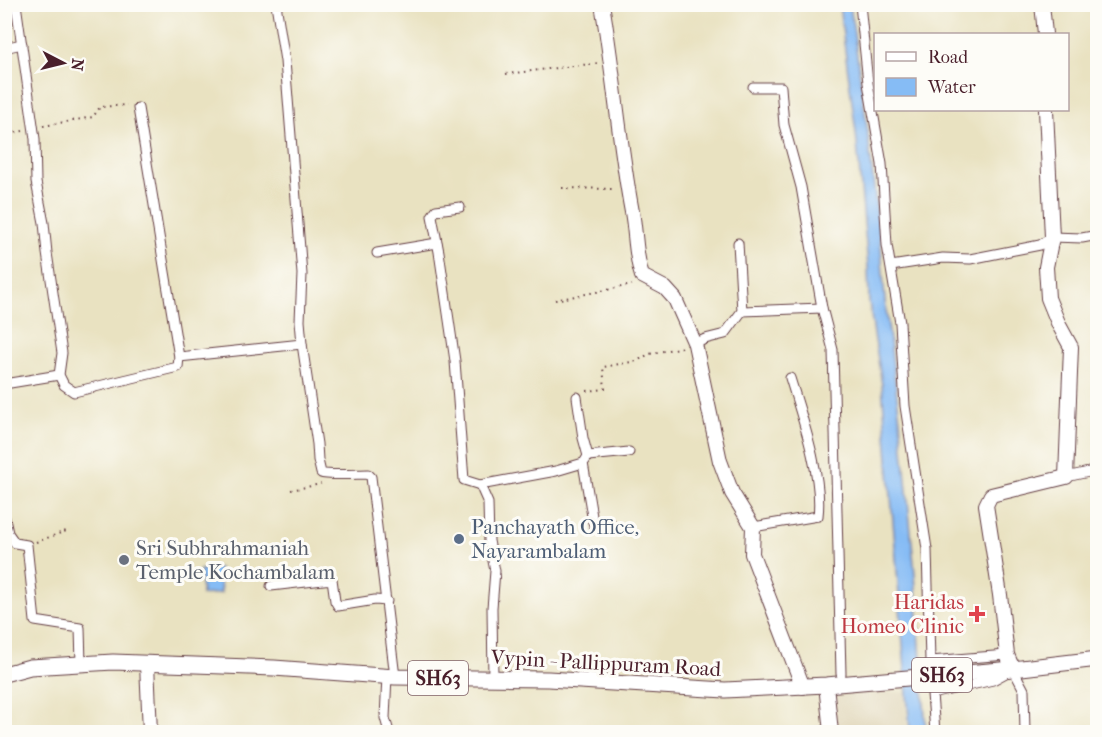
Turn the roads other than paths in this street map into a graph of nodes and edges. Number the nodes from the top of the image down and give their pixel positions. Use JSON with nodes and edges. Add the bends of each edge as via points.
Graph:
{"nodes":[{"id":1,"x":16,"y":4,"type":"edge"},
{"id":2,"x":276,"y":4,"type":"edge"},
{"id":3,"x":602,"y":4,"type":"edge"},
{"id":4,"x":860,"y":4,"type":"edge"},
{"id":5,"x":1042,"y":4,"type":"edge"},
{"id":6,"x":1045,"y":33,"type":"edge"},
{"id":7,"x":22,"y":44,"type":"junction"},
{"id":8,"x":4,"y":48,"type":"edge"},
{"id":9,"x":753,"y":87,"type":"dead end"},
{"id":10,"x":138,"y":108,"type":"road end"},
{"id":11,"x":1046,"y":111,"type":"edge"},
{"id":12,"x":460,"y":207,"type":"dead end"},
{"id":13,"x":1098,"y":236,"type":"edge"},
{"id":14,"x":1052,"y":237,"type":"junction"},
{"id":15,"x":437,"y":243,"type":"junction"},
{"id":16,"x":738,"y":243,"type":"dead end"},
{"id":17,"x":377,"y":253,"type":"dead end"},
{"id":18,"x":891,"y":266,"type":"junction"},
{"id":19,"x":822,"y":308,"type":"junction"},
{"id":20,"x":742,"y":311,"type":"junction"},
{"id":21,"x":302,"y":344,"type":"junction"},
{"id":22,"x":695,"y":344,"type":"junction"},
{"id":23,"x":179,"y":357,"type":"junction"},
{"id":24,"x":59,"y":375,"type":"junction"},
{"id":25,"x":789,"y":378,"type":"dead end"},
{"id":26,"x":4,"y":384,"type":"edge"},
{"id":27,"x":577,"y":397,"type":"road end"},
{"id":28,"x":629,"y":452,"type":"dead end"},
{"id":29,"x":586,"y":460,"type":"junction"},
{"id":30,"x":1098,"y":470,"type":"edge"},
{"id":31,"x":1066,"y":477,"type":"junction"},
{"id":32,"x":480,"y":485,"type":"junction"},
{"id":33,"x":4,"y":514,"type":"edge"},
{"id":34,"x":611,"y":523,"type":"dead end"},
{"id":35,"x":753,"y":526,"type":"junction"},
{"id":36,"x":271,"y":586,"type":"dead end"},
{"id":37,"x":387,"y":601,"type":"junction"},
{"id":38,"x":1007,"y":655,"type":"junction"},
{"id":39,"x":1098,"y":660,"type":"edge"},
{"id":40,"x":81,"y":664,"type":"junction"},
{"id":41,"x":147,"y":664,"type":"junction"},
{"id":42,"x":1013,"y":669,"type":"junction"},
{"id":43,"x":4,"y":674,"type":"edge"},
{"id":44,"x":841,"y":674,"type":"dead end"},
{"id":45,"x":391,"y":676,"type":"junction"},
{"id":46,"x":493,"y":678,"type":"junction"},
{"id":47,"x":826,"y":685,"type":"junction"},
{"id":48,"x":803,"y":687,"type":"junction"},
{"id":49,"x":150,"y":732,"type":"edge"},
{"id":50,"x":389,"y":732,"type":"edge"},
{"id":51,"x":831,"y":732,"type":"edge"},
{"id":52,"x":935,"y":732,"type":"edge"},
{"id":53,"x":1025,"y":732,"type":"edge"}],
"edges":[{"from":1,"to":7,"type":"street"},
{"from":2,"to":21,"type":"street","via":[[285,61],[302,274]]},
{"from":3,"to":22,"type":"street","via":[[638,264],[642,276],[665,288],[675,299]]},
{"from":4,"to":18,"type":"street","via":[[868,83],[880,145]]},
{"from":5,"to":6,"type":"street"},
{"from":7,"to":8,"type":"street"},
{"from":7,"to":24,"type":"street","via":[[34,128],[36,182],[62,353]]},
{"from":9,"to":19,"type":"street","via":[[781,87],[784,125],[801,188]]},
{"from":10,"to":23,"type":"street"},
{"from":11,"to":14,"type":"street"},
{"from":12,"to":15,"type":"street","via":[[436,210],[432,216]]},
{"from":13,"to":14,"type":"street"},
{"from":14,"to":18,"type":"street","via":[[1040,245],[970,259],[943,258]]},
{"from":14,"to":31,"type":"street","via":[[1046,267],[1048,298],[1071,347]]},
{"from":15,"to":17,"type":"street"},
{"from":15,"to":32,"type":"street","via":[[455,361],[464,480]]},
{"from":16,"to":20,"type":"street"},
{"from":18,"to":38,"type":"street","via":[[900,323],[904,406],[927,549],[930,661]]},
{"from":19,"to":20,"type":"street"},
{"from":19,"to":44,"type":"street","via":[[833,350]]},
{"from":20,"to":22,"type":"street","via":[[725,334]]},
{"from":21,"to":23,"type":"street"},
{"from":21,"to":37,"type":"street","via":[[321,473],[371,477]]},
{"from":22,"to":35,"type":"street","via":[[720,461],[732,493]]},
{"from":23,"to":24,"type":"street","via":[[177,367],[74,392]]},
{"from":24,"to":26,"type":"street"},
{"from":25,"to":35,"type":"street","via":[[808,438],[820,502],[818,516]]},
{"from":27,"to":29,"type":"street"},
{"from":28,"to":29,"type":"street"},
{"from":29,"to":32,"type":"street","via":[[556,471]]},
{"from":29,"to":34,"type":"street","via":[[594,525]]},
{"from":30,"to":31,"type":"street"},
{"from":31,"to":38,"type":"street","via":[[991,495],[986,505]]},
{"from":32,"to":46,"type":"street","via":[[488,503],[495,571]]},
{"from":33,"to":40,"type":"street","via":[[15,543],[27,545],[35,621],[80,628]]},
{"from":35,"to":48,"type":"street","via":[[752,554]]},
{"from":36,"to":37,"type":"street","via":[[332,579],[338,606]]},
{"from":37,"to":45,"type":"street"},
{"from":38,"to":42,"type":"street"},
{"from":39,"to":42,"type":"main road","name":"Vypin - Pallippuram Road","number":"SH63"},
{"from":40,"to":41,"type":"main road","name":"Vypin - Pallippuram Road","number":"SH63"},
{"from":40,"to":43,"type":"main road","name":"Vypin - Pallippuram Road","number":"SH63","via":[[30,667]]},
{"from":41,"to":45,"type":"main road","name":"Vypin - Pallippuram Road","number":"SH63"},
{"from":41,"to":49,"type":"street"},
{"from":42,"to":47,"type":"main road","name":"Vypin - Pallippuram Road","number":"SH63"},
{"from":42,"to":52,"type":"street","via":[[993,680],[933,694]]},
{"from":42,"to":53,"type":"street","via":[[1024,690]]},
{"from":45,"to":46,"type":"main road","name":"Vypin - Pallippuram Road","number":"SH63"},
{"from":45,"to":50,"type":"street","via":[[385,718]]},
{"from":46,"to":48,"type":"main road","name":"Vypin - Pallippuram Road","number":"SH63","via":[[725,690]]},
{"from":47,"to":48,"type":"main road","name":"Vypin - Pallippuram Road","number":"SH63"},
{"from":47,"to":51,"type":"street"}]}
